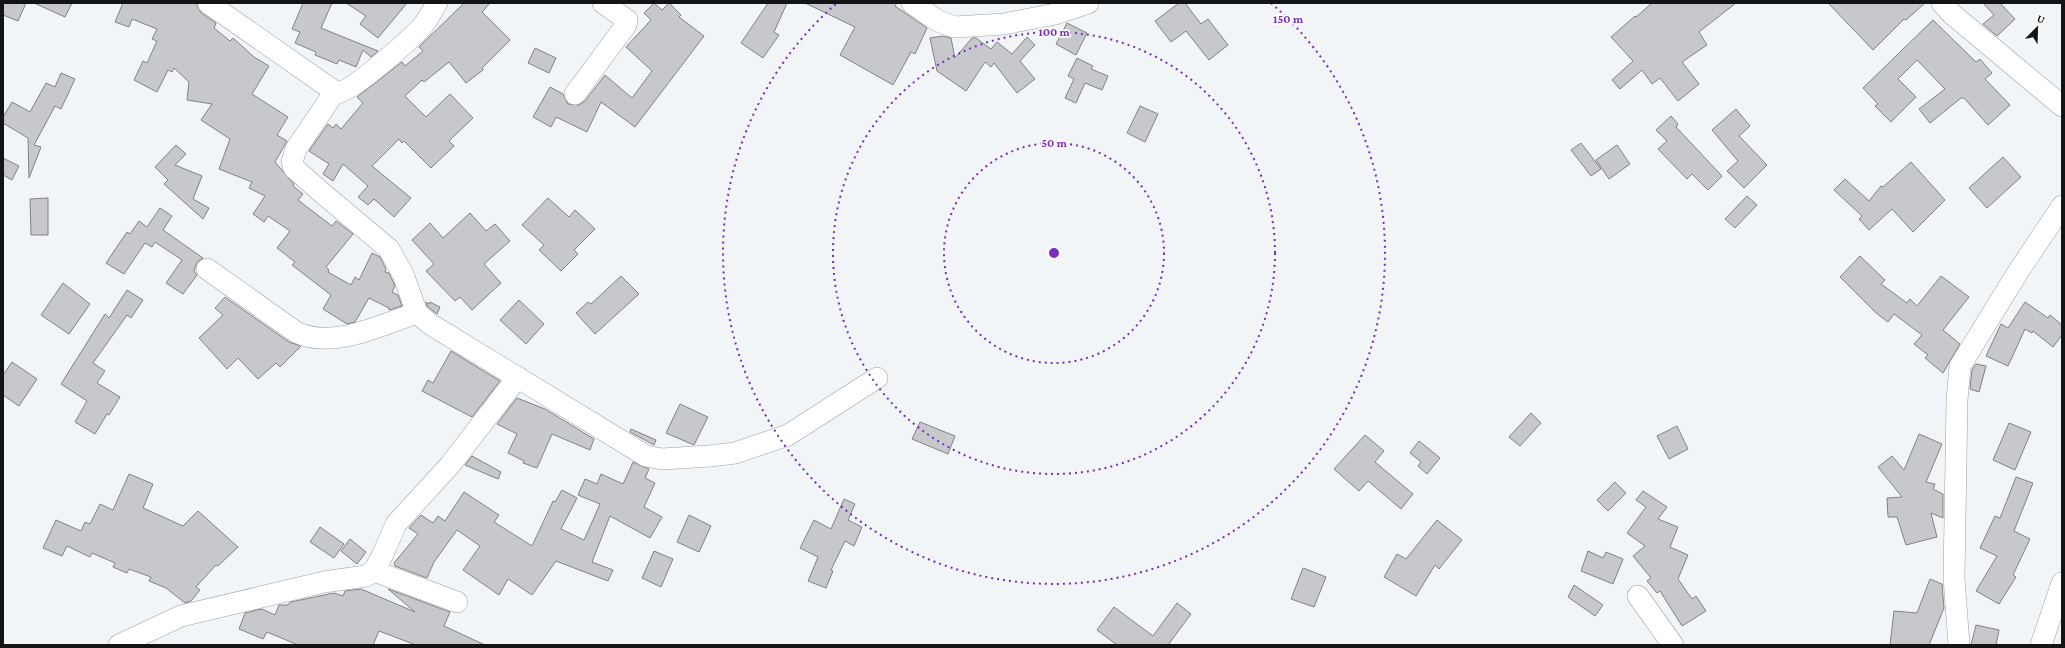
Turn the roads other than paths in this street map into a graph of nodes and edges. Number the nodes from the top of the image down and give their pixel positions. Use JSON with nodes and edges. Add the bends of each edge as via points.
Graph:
{"nodes":[{"id":1,"x":208,"y":3,"type":"edge"},
{"id":2,"x":437,"y":3,"type":"edge"},
{"id":3,"x":603,"y":3,"type":"edge"},
{"id":4,"x":912,"y":3,"type":"edge"},
{"id":5,"x":1088,"y":3,"type":"edge"},
{"id":6,"x":1942,"y":3,"type":"edge"},
{"id":7,"x":334,"y":93,"type":"junction"},
{"id":8,"x":575,"y":94,"type":"dead end"},
{"id":9,"x":2062,"y":106,"type":"edge"},
{"id":10,"x":2062,"y":206,"type":"edge"},
{"id":11,"x":207,"y":269,"type":"dead end"},
{"id":12,"x":417,"y":313,"type":"junction"},
{"id":13,"x":518,"y":377,"type":"junction"},
{"id":14,"x":877,"y":378,"type":"dead end"},
{"id":15,"x":374,"y":571,"type":"junction"},
{"id":16,"x":2062,"y":583,"type":"edge"},
{"id":17,"x":1638,"y":596,"type":"dead end"},
{"id":18,"x":457,"y":602,"type":"dead end"},
{"id":19,"x":119,"y":645,"type":"edge"},
{"id":20,"x":1673,"y":645,"type":"edge"},
{"id":21,"x":1959,"y":645,"type":"edge"},
{"id":22,"x":2041,"y":645,"type":"edge"}],
"edges":[{"from":1,"to":7,"type":"street"},
{"from":2,"to":7,"type":"street","via":[[421,28],[344,91]]},
{"from":3,"to":8,"type":"street","via":[[627,20]]},
{"from":4,"to":5,"type":"street","via":[[938,21],[956,27],[1004,24],[1055,14]]},
{"from":6,"to":9,"type":"street"},
{"from":7,"to":12,"type":"street","via":[[296,149],[292,162],[294,168],[389,249],[403,274]]},
{"from":10,"to":21,"type":"street","via":[[1960,366],[1957,400],[1954,578]]},
{"from":11,"to":12,"type":"street","via":[[308,338],[346,337]]},
{"from":12,"to":13,"type":"street","via":[[427,322]]},
{"from":13,"to":14,"type":"street","via":[[646,456],[662,459],[735,453],[788,435]]},
{"from":13,"to":15,"type":"street","via":[[450,465],[396,524]]},
{"from":15,"to":18,"type":"street"},
{"from":15,"to":19,"type":"street","via":[[366,576],[324,582],[182,616]]},
{"from":16,"to":22,"type":"street"},
{"from":17,"to":20,"type":"street"}]}
